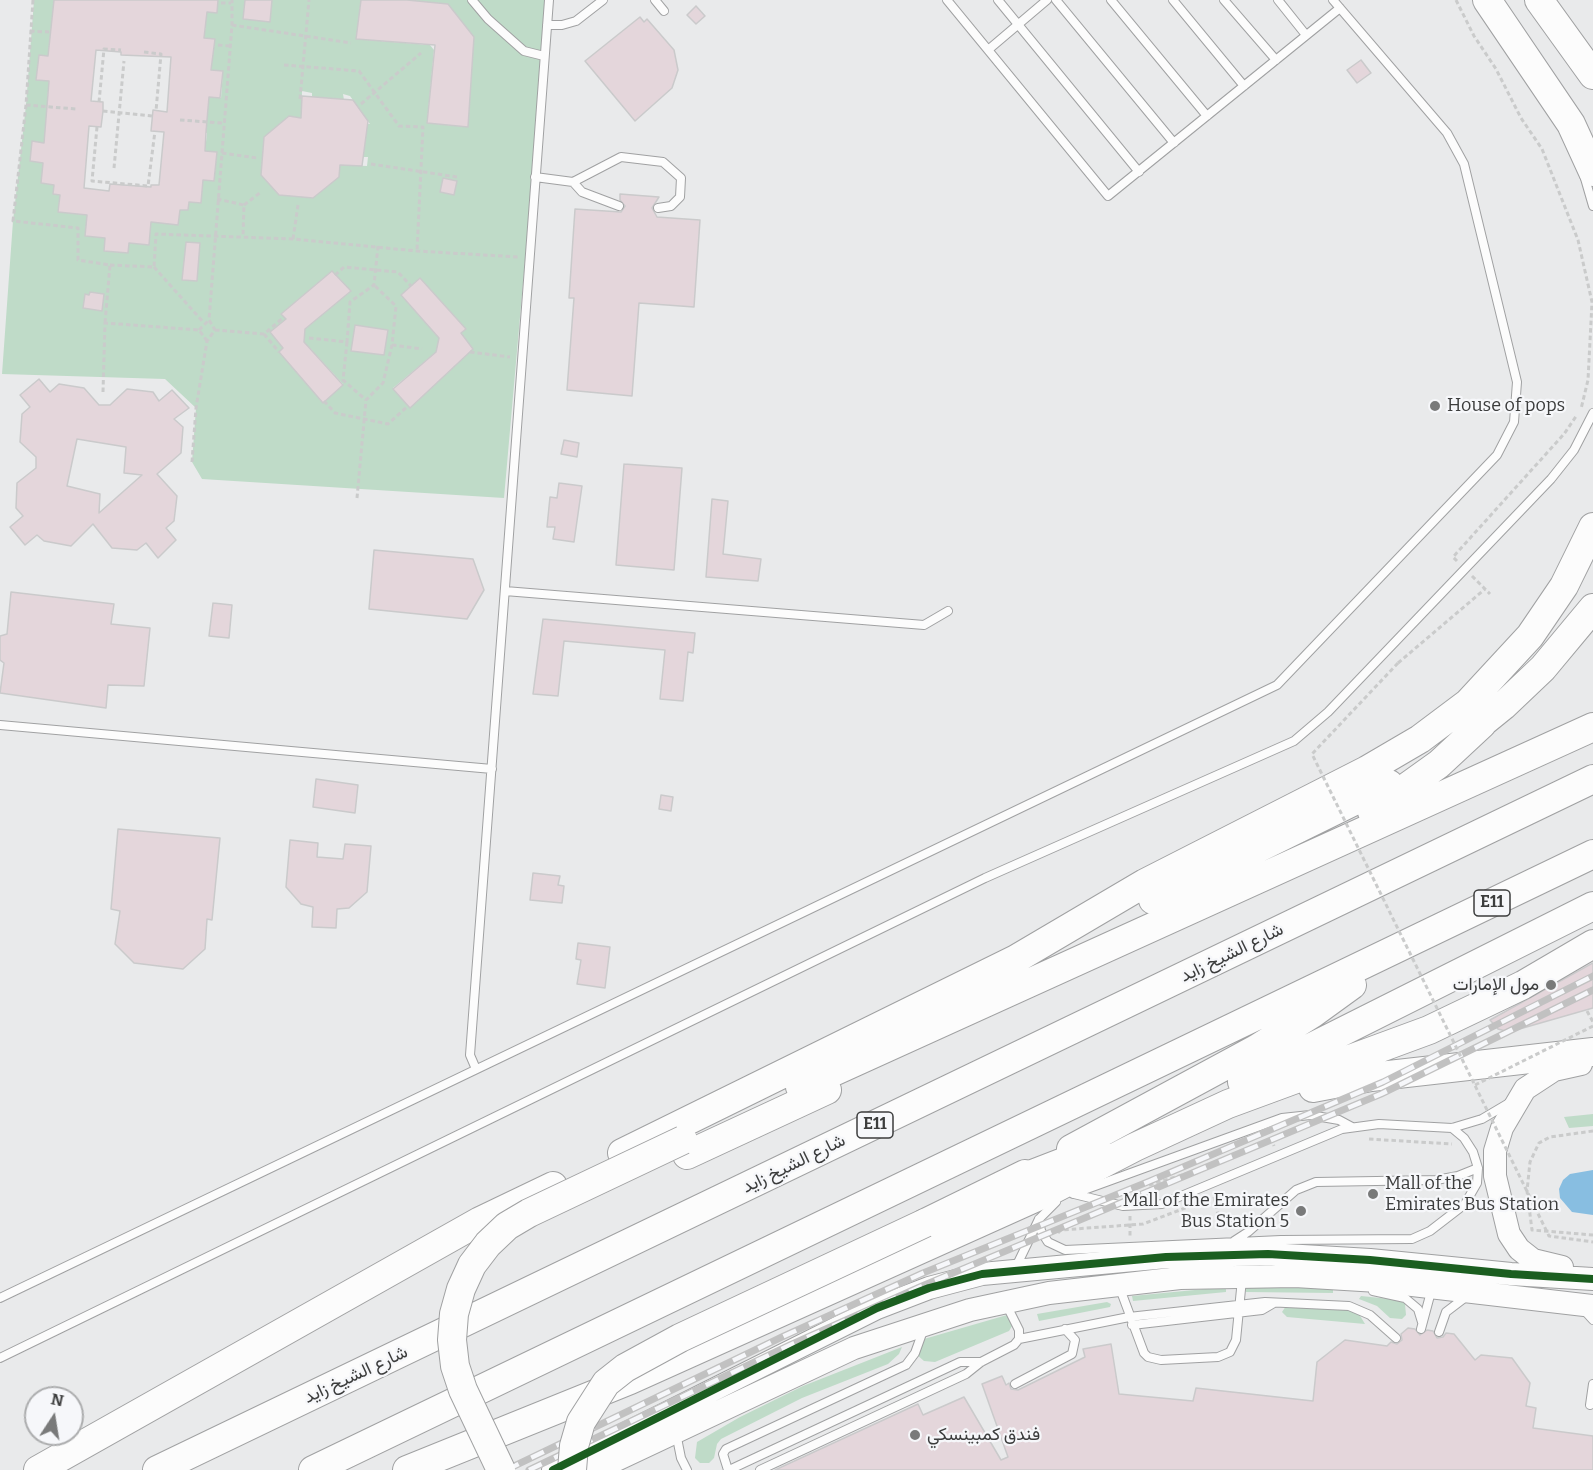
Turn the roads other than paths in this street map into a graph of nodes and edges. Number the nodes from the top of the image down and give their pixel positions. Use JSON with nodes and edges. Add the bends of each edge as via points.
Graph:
{"nodes":[{"id":1,"x":472,"y":0,"type":"edge"},
{"id":2,"x":549,"y":0,"type":"edge"},
{"id":3,"x":603,"y":0,"type":"edge"},
{"id":4,"x":655,"y":0,"type":"edge"},
{"id":5,"x":947,"y":0,"type":"edge"},
{"id":6,"x":998,"y":0,"type":"edge"},
{"id":7,"x":1047,"y":0,"type":"edge"},
{"id":8,"x":1056,"y":0,"type":"edge"},
{"id":9,"x":1111,"y":0,"type":"edge"},
{"id":10,"x":1173,"y":0,"type":"edge"},
{"id":11,"x":1224,"y":0,"type":"edge"},
{"id":12,"x":1278,"y":0,"type":"edge"},
{"id":13,"x":1333,"y":0,"type":"edge"},
{"id":14,"x":1487,"y":0,"type":"edge"},
{"id":15,"x":1539,"y":0,"type":"edge"},
{"id":16,"x":1340,"y":8,"type":"junction"},
{"id":17,"x":664,"y":11,"type":"dead end"},
{"id":18,"x":1019,"y":24,"type":"junction"},
{"id":19,"x":547,"y":25,"type":"junction"},
{"id":20,"x":1306,"y":35,"type":"junction"},
{"id":21,"x":988,"y":50,"type":"junction"},
{"id":22,"x":544,"y":56,"type":"junction"},
{"id":23,"x":1276,"y":60,"type":"junction"},
{"id":24,"x":1593,"y":75,"type":"edge"},
{"id":25,"x":1244,"y":86,"type":"junction"},
{"id":26,"x":1550,"y":91,"type":"junction"},
{"id":27,"x":1207,"y":116,"type":"junction"},
{"id":28,"x":1174,"y":143,"type":"junction"},
{"id":29,"x":1138,"y":172,"type":"junction"},
{"id":30,"x":1593,"y":172,"type":"edge"},
{"id":31,"x":535,"y":177,"type":"junction"},
{"id":32,"x":573,"y":182,"type":"junction"},
{"id":33,"x":619,"y":206,"type":"dead end"},
{"id":34,"x":1593,"y":206,"type":"edge"},
{"id":35,"x":658,"y":208,"type":"dead end"},
{"id":36,"x":1593,"y":413,"type":"edge"},
{"id":37,"x":1593,"y":527,"type":"edge"},
{"id":38,"x":505,"y":591,"type":"junction"},
{"id":39,"x":1593,"y":608,"type":"edge"},
{"id":40,"x":948,"y":611,"type":"dead end"},
{"id":41,"x":1482,"y":724,"type":"junction"},
{"id":42,"x":0,"y":725,"type":"edge"},
{"id":43,"x":1593,"y":727,"type":"edge"},
{"id":44,"x":492,"y":769,"type":"junction"},
{"id":45,"x":1593,"y":779,"type":"edge"},
{"id":46,"x":1593,"y":854,"type":"edge"},
{"id":47,"x":1593,"y":906,"type":"edge"},
{"id":48,"x":1593,"y":944,"type":"edge"},
{"id":49,"x":1390,"y":952,"type":"junction"},
{"id":50,"x":1016,"y":959,"type":"junction"},
{"id":51,"x":1022,"y":988,"type":"junction"},
{"id":52,"x":1593,"y":1052,"type":"edge"},
{"id":53,"x":1593,"y":1063,"type":"edge"},
{"id":54,"x":476,"y":1070,"type":"junction"},
{"id":55,"x":1525,"y":1089,"type":"junction"},
{"id":56,"x":1352,"y":1127,"type":"junction"},
{"id":57,"x":1452,"y":1128,"type":"junction"},
{"id":58,"x":685,"y":1147,"type":"junction"},
{"id":59,"x":1135,"y":1147,"type":"junction"},
{"id":60,"x":1478,"y":1168,"type":"junction"},
{"id":61,"x":1009,"y":1183,"type":"junction"},
{"id":62,"x":1074,"y":1194,"type":"junction"},
{"id":63,"x":1039,"y":1219,"type":"junction"},
{"id":64,"x":1230,"y":1243,"type":"junction"},
{"id":65,"x":1015,"y":1269,"type":"junction"},
{"id":66,"x":1593,"y":1269,"type":"edge"},
{"id":67,"x":1243,"y":1276,"type":"junction"},
{"id":68,"x":1437,"y":1277,"type":"junction"},
{"id":69,"x":1346,"y":1279,"type":"junction"},
{"id":70,"x":1593,"y":1279,"type":"edge"},
{"id":71,"x":1118,"y":1283,"type":"junction"},
{"id":72,"x":1473,"y":1293,"type":"junction"},
{"id":73,"x":0,"y":1298,"type":"edge"},
{"id":74,"x":1005,"y":1302,"type":"junction"},
{"id":75,"x":1584,"y":1305,"type":"edge"},
{"id":76,"x":1240,"y":1308,"type":"junction"},
{"id":77,"x":1593,"y":1320,"type":"edge"},
{"id":78,"x":1131,"y":1321,"type":"junction"},
{"id":79,"x":926,"y":1322,"type":"junction"},
{"id":80,"x":1065,"y":1329,"type":"junction"},
{"id":81,"x":1439,"y":1332,"type":"dead end"},
{"id":82,"x":1396,"y":1338,"type":"dead end"},
{"id":83,"x":1019,"y":1339,"type":"junction"},
{"id":84,"x":854,"y":1348,"type":"junction"},
{"id":85,"x":0,"y":1358,"type":"edge"},
{"id":86,"x":981,"y":1362,"type":"junction"},
{"id":87,"x":1015,"y":1384,"type":"dead end"},
{"id":88,"x":1593,"y":1384,"type":"edge"},
{"id":89,"x":1590,"y":1405,"type":"dead end"},
{"id":90,"x":676,"y":1431,"type":"junction"},
{"id":91,"x":599,"y":1469,"type":"edge"},
{"id":92,"x":38,"y":1470,"type":"edge"},
{"id":93,"x":157,"y":1470,"type":"edge"},
{"id":94,"x":312,"y":1470,"type":"edge"},
{"id":95,"x":407,"y":1470,"type":"edge"},
{"id":96,"x":501,"y":1470,"type":"edge"},
{"id":97,"x":519,"y":1470,"type":"edge"},
{"id":98,"x":553,"y":1470,"type":"edge"},
{"id":99,"x":572,"y":1470,"type":"edge"},
{"id":100,"x":687,"y":1470,"type":"edge"},
{"id":101,"x":728,"y":1470,"type":"edge"},
{"id":102,"x":760,"y":1470,"type":"edge"}],
"edges":[{"from":1,"to":22,"type":"lane","via":[[524,51]]},
{"from":2,"to":19,"type":"lane"},
{"from":3,"to":19,"type":"lane","via":[[576,21],[562,26]]},
{"from":4,"to":17,"type":"lane"},
{"from":5,"to":21,"type":"lane"},
{"from":6,"to":18,"type":"lane"},
{"from":7,"to":18,"type":"lane"},
{"from":8,"to":28,"type":"lane"},
{"from":9,"to":27,"type":"lane"},
{"from":10,"to":25,"type":"lane"},
{"from":11,"to":23,"type":"lane"},
{"from":12,"to":20,"type":"lane"},
{"from":13,"to":16,"type":"lane"},
{"from":14,"to":26,"type":"highway"},
{"from":15,"to":24,"type":"highway"},
{"from":16,"to":20,"type":"lane"},
{"from":16,"to":54,"type":"lane","via":[[1447,132],[1464,164],[1517,382],[1514,422],[1497,455],[1277,685]]},
{"from":18,"to":21,"type":"lane"},
{"from":18,"to":29,"type":"lane"},
{"from":19,"to":22,"type":"lane"},
{"from":20,"to":23,"type":"lane"},
{"from":21,"to":29,"type":"lane","via":[[1108,196]]},
{"from":22,"to":31,"type":"lane"},
{"from":23,"to":25,"type":"lane"},
{"from":25,"to":27,"type":"lane"},
{"from":26,"to":30,"type":"highway","via":[[1571,124]]},
{"from":26,"to":34,"type":"lane","via":[[1580,159]]},
{"from":27,"to":28,"type":"lane"},
{"from":28,"to":29,"type":"lane"},
{"from":31,"to":32,"type":"lane"},
{"from":31,"to":38,"type":"lane"},
{"from":32,"to":33,"type":"lane","via":[[582,192]]},
{"from":32,"to":35,"type":"lane","via":[[621,157],[663,162],[681,178],[680,197],[671,206]]},
{"from":36,"to":85,"type":"lane","via":[[1563,465],[1328,712],[1294,741],[985,878]]},
{"from":37,"to":50,"type":"highway","via":[[1564,586],[1530,636],[1490,682],[1444,722],[1394,756],[1189,859]]},
{"from":38,"to":40,"type":"lane","via":[[924,625]]},
{"from":38,"to":44,"type":"lane"},
{"from":39,"to":41,"type":"highway","via":[[1543,668]]},
{"from":41,"to":50,"type":"highway","via":[[1389,784],[1106,923]]},
{"from":41,"to":51,"type":"highway","via":[[1432,770],[1367,815],[1075,955]]},
{"from":42,"to":44,"type":"lane"},
{"from":43,"to":51,"type":"highway"},
{"from":44,"to":54,"type":"lane","via":[[471,1055]]},
{"from":45,"to":93,"type":"highway","name":"شارع الشيخ زايد","number":"E11"},
{"from":46,"to":49,"type":"highway","number":"E11"},
{"from":47,"to":61,"type":"highway","via":[[1174,1116]]},
{"from":48,"to":59,"type":"highway","via":[[1523,986],[1430,1030],[1228,1104]]},
{"from":49,"to":61,"type":"highway","via":[[1339,995],[1285,1032]]},
{"from":49,"to":94,"type":"highway","number":"E11"},
{"from":50,"to":92,"type":"highway","via":[[480,1221]]},
{"from":51,"to":58,"type":"highway","via":[[961,1027]]},
{"from":52,"to":59,"type":"highway","via":[[1322,1086],[1251,1106]]},
{"from":53,"to":55,"type":"street","via":[[1554,1070]]},
{"from":54,"to":73,"type":"lane"},
{"from":55,"to":57,"type":"lane","via":[[1493,1113]]},
{"from":55,"to":66,"type":"street","via":[[1502,1128],[1495,1151],[1495,1176],[1505,1226],[1519,1249],[1533,1260],[1550,1266]]},
{"from":56,"to":57,"type":"lane","via":[[1378,1124]]},
{"from":56,"to":62,"type":"lane","via":[[1339,1120],[1310,1115],[1282,1118]]},
{"from":56,"to":62,"type":"lane","via":[[1162,1204],[1124,1206]]},
{"from":57,"to":60,"type":"lane","via":[[1469,1145]]},
{"from":58,"to":96,"type":"highway","bridge":true,"via":[[529,1213],[494,1238],[472,1265],[454,1314],[455,1366]]},
{"from":58,"to":97,"type":"highway","via":[[538,1226],[508,1248],[486,1277],[473,1312],[472,1367]]},
{"from":59,"to":95,"type":"highway","via":[[1048,1192],[630,1380]]},
{"from":60,"to":64,"type":"lane","via":[[1436,1180],[1316,1182],[1296,1190]]},
{"from":60,"to":64,"type":"lane","via":[[1477,1184],[1465,1204],[1418,1237]]},
{"from":61,"to":99,"type":"highway","bridge":true,"via":[[680,1338],[625,1368],[606,1383],[581,1422]]},
{"from":62,"to":63,"type":"lane","via":[[1050,1206]]},
{"from":63,"to":64,"type":"lane","via":[[1048,1242],[1065,1250]]},
{"from":63,"to":65,"type":"lane"},
{"from":65,"to":68,"type":"street","via":[[1237,1254],[1329,1257]]},
{"from":65,"to":84,"type":"street","via":[[996,1290],[900,1318],[875,1330]]},
{"from":65,"to":98,"type":"street","via":[[955,1281],[877,1308]]},
{"from":67,"to":69,"type":"street"},
{"from":67,"to":71,"type":"street"},
{"from":67,"to":76,"type":"lane"},
{"from":68,"to":69,"type":"street"},
{"from":68,"to":69,"type":"lane","via":[[1422,1326],[1418,1309],[1405,1298],[1364,1289]]},
{"from":68,"to":70,"type":"street"},
{"from":68,"to":72,"type":"street"},
{"from":71,"to":74,"type":"street"},
{"from":71,"to":78,"type":"lane"},
{"from":72,"to":75,"type":"street"},
{"from":72,"to":81,"type":"lane","via":[[1451,1306]]},
{"from":74,"to":79,"type":"street"},
{"from":74,"to":83,"type":"lane","via":[[1018,1324]]},
{"from":75,"to":77,"type":"lane"},
{"from":76,"to":78,"type":"lane"},
{"from":76,"to":78,"type":"lane","via":[[1234,1346],[1218,1357],[1154,1360],[1144,1353]]},
{"from":76,"to":82,"type":"lane","via":[[1274,1303],[1349,1306],[1370,1315]]},
{"from":78,"to":80,"type":"lane"},
{"from":79,"to":84,"type":"street"},
{"from":79,"to":101,"type":"lane","via":[[915,1353],[906,1365],[726,1449],[723,1454]]},
{"from":80,"to":83,"type":"lane"},
{"from":80,"to":87,"type":"lane","via":[[1075,1340],[1072,1354]]},
{"from":83,"to":86,"type":"lane"},
{"from":84,"to":90,"type":"street"},
{"from":86,"to":101,"type":"lane","via":[[960,1362]]},
{"from":86,"to":102,"type":"lane","via":[[966,1374]]},
{"from":88,"to":89,"type":"lane"},
{"from":90,"to":91,"type":"street"},
{"from":90,"to":100,"type":"lane"}]}
